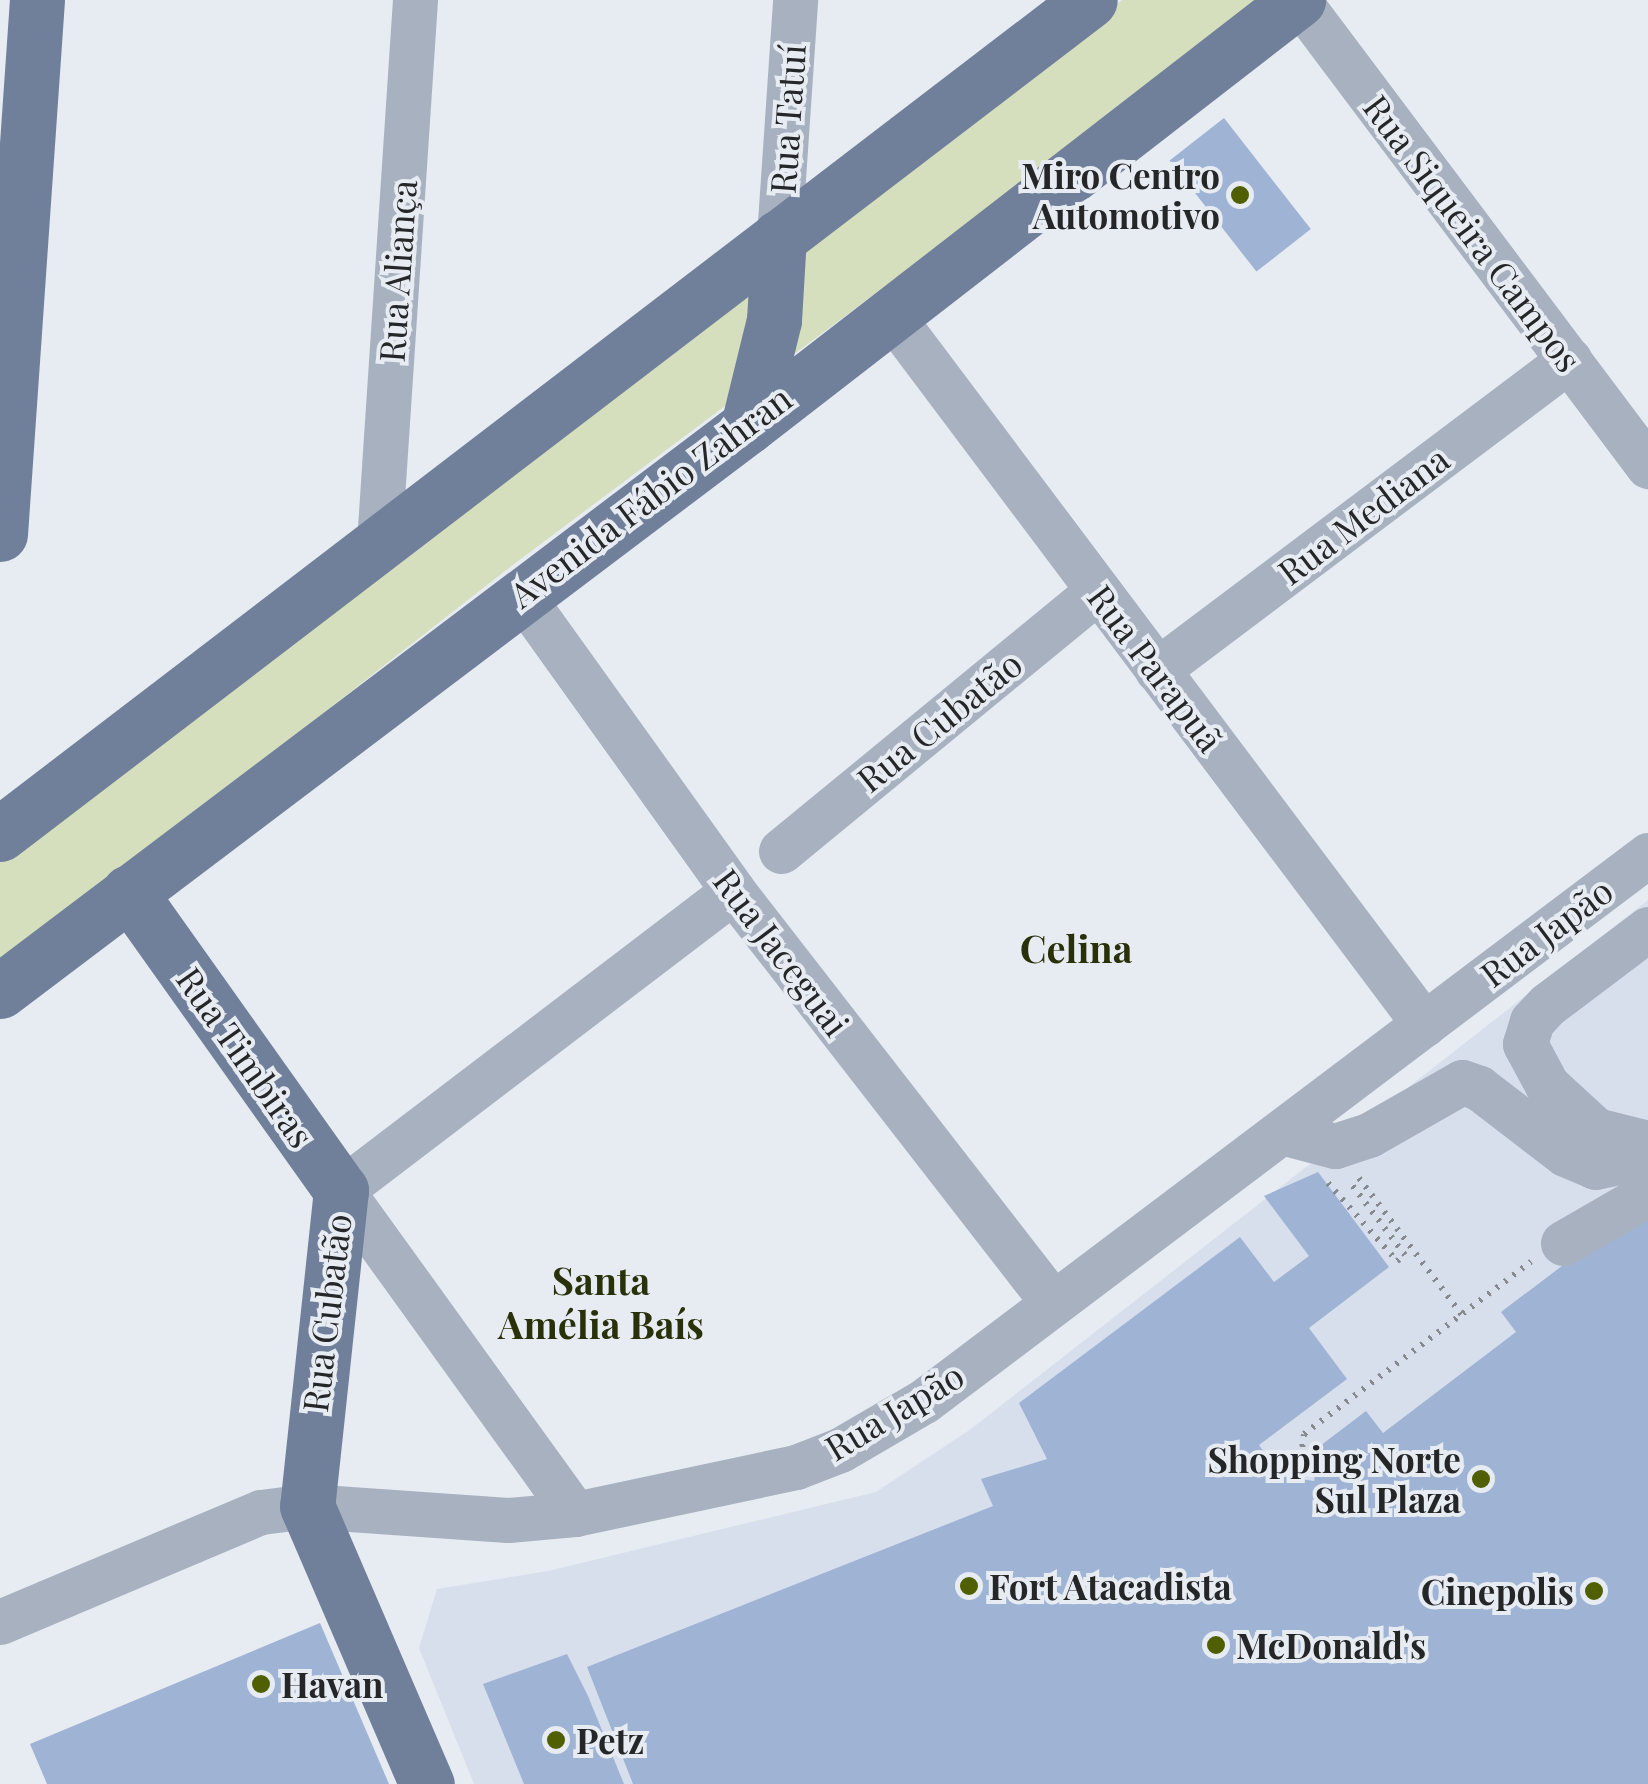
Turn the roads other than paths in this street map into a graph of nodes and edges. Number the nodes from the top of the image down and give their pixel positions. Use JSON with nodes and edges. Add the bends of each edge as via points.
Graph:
{"nodes":[{"id":1,"x":37,"y":0,"type":"edge"},
{"id":2,"x":415,"y":0,"type":"edge"},
{"id":3,"x":795,"y":0,"type":"edge"},
{"id":4,"x":1090,"y":0,"type":"edge"},
{"id":5,"x":1298,"y":0,"type":"edge"},
{"id":6,"x":779,"y":237,"type":"junction"},
{"id":7,"x":889,"y":312,"type":"junction"},
{"id":8,"x":1568,"y":360,"type":"junction"},
{"id":9,"x":4,"y":411,"type":"edge"},
{"id":10,"x":748,"y":426,"type":"junction"},
{"id":11,"x":1648,"y":466,"type":"edge"},
{"id":12,"x":0,"y":534,"type":"edge"},
{"id":13,"x":379,"y":542,"type":"junction"},
{"id":14,"x":1098,"y":591,"type":"junction"},
{"id":15,"x":520,"y":593,"type":"junction"},
{"id":16,"x":1158,"y":670,"type":"junction"},
{"id":17,"x":0,"y":834,"type":"edge"},
{"id":18,"x":781,"y":851,"type":"dead end"},
{"id":19,"x":1648,"y":855,"type":"edge"},
{"id":20,"x":734,"y":891,"type":"junction"},
{"id":21,"x":129,"y":892,"type":"junction"},
{"id":22,"x":1648,"y":929,"type":"edge"},
{"id":23,"x":0,"y":990,"type":"edge"},
{"id":24,"x":1424,"y":1024,"type":"junction"},
{"id":25,"x":1285,"y":1133,"type":"junction"},
{"id":26,"x":1648,"y":1143,"type":"edge"},
{"id":27,"x":1596,"y":1148,"type":"junction"},
{"id":28,"x":1648,"y":1156,"type":"edge"},
{"id":29,"x":341,"y":1190,"type":"junction"},
{"id":30,"x":1648,"y":1194,"type":"edge"},
{"id":31,"x":1053,"y":1304,"type":"junction"},
{"id":32,"x":307,"y":1506,"type":"junction"},
{"id":33,"x":575,"y":1514,"type":"junction"},
{"id":34,"x":0,"y":1622,"type":"edge"},
{"id":35,"x":427,"y":1784,"type":"edge"}],
"edges":[{"from":1,"to":9,"type":"main road"},
{"from":2,"to":13,"type":"street","name":"Rua Aliança"},
{"from":3,"to":6,"type":"street","name":"Rua Tatuí"},
{"from":4,"to":6,"type":"main road"},
{"from":5,"to":7,"type":"main road","name":"Avenida Fábio Zahran"},
{"from":5,"to":8,"type":"street","name":"Rua Siqueira Campos"},
{"from":6,"to":10,"type":"main road","via":[[774,320]]},
{"from":6,"to":13,"type":"main road"},
{"from":7,"to":10,"type":"main road","name":"Avenida Fábio Zahran"},
{"from":7,"to":14,"type":"street","name":"Rua Parapuã"},
{"from":8,"to":11,"type":"street","name":"Rua Siqueira Campos"},
{"from":8,"to":16,"type":"street","name":"Rua Mediana"},
{"from":9,"to":12,"type":"main road"},
{"from":10,"to":15,"type":"main road","name":"Avenida Fábio Zahran"},
{"from":13,"to":17,"type":"main road"},
{"from":14,"to":16,"type":"street","name":"Rua Parapuã"},
{"from":14,"to":18,"type":"street","name":"Rua Cubatão"},
{"from":15,"to":20,"type":"street","name":"Rua Jaceguai"},
{"from":15,"to":21,"type":"main road","name":"Avenida Fábio Zahran"},
{"from":16,"to":24,"type":"street","name":"Rua Parapuã"},
{"from":19,"to":24,"type":"street","name":"Rua Japão"},
{"from":20,"to":29,"type":"street","name":"Rua Cubatão"},
{"from":20,"to":31,"type":"street","name":"Rua Jaceguai"},
{"from":21,"to":23,"type":"main road","name":"Avenida Fábio Zahran"},
{"from":21,"to":29,"type":"main road","name":"Rua Timbiras"},
{"from":22,"to":27,"type":"street","via":[[1547,1005],[1532,1021],[1525,1044]]},
{"from":24,"to":25,"type":"street","name":"Rua Japão"},
{"from":25,"to":27,"type":"street","via":[[1336,1146],[1462,1082]]},
{"from":25,"to":31,"type":"street","name":"Rua Japão"},
{"from":26,"to":27,"type":"street"},
{"from":27,"to":28,"type":"street"},
{"from":27,"to":30,"type":"street","via":[[1565,1242]]},
{"from":29,"to":32,"type":"main road","name":"Rua Cubatão"},
{"from":29,"to":33,"type":"street","name":"Rua Timbiras"},
{"from":31,"to":33,"type":"street","name":"Rua Japão","via":[[924,1400],[840,1450],[796,1466]]},
{"from":32,"to":33,"type":"street","name":"Rua Japão","via":[[508,1520]]},
{"from":32,"to":34,"type":"street","name":"Rua Japão","via":[[261,1512]]},
{"from":32,"to":35,"type":"main road","name":"Rua Cubatão"}]}
